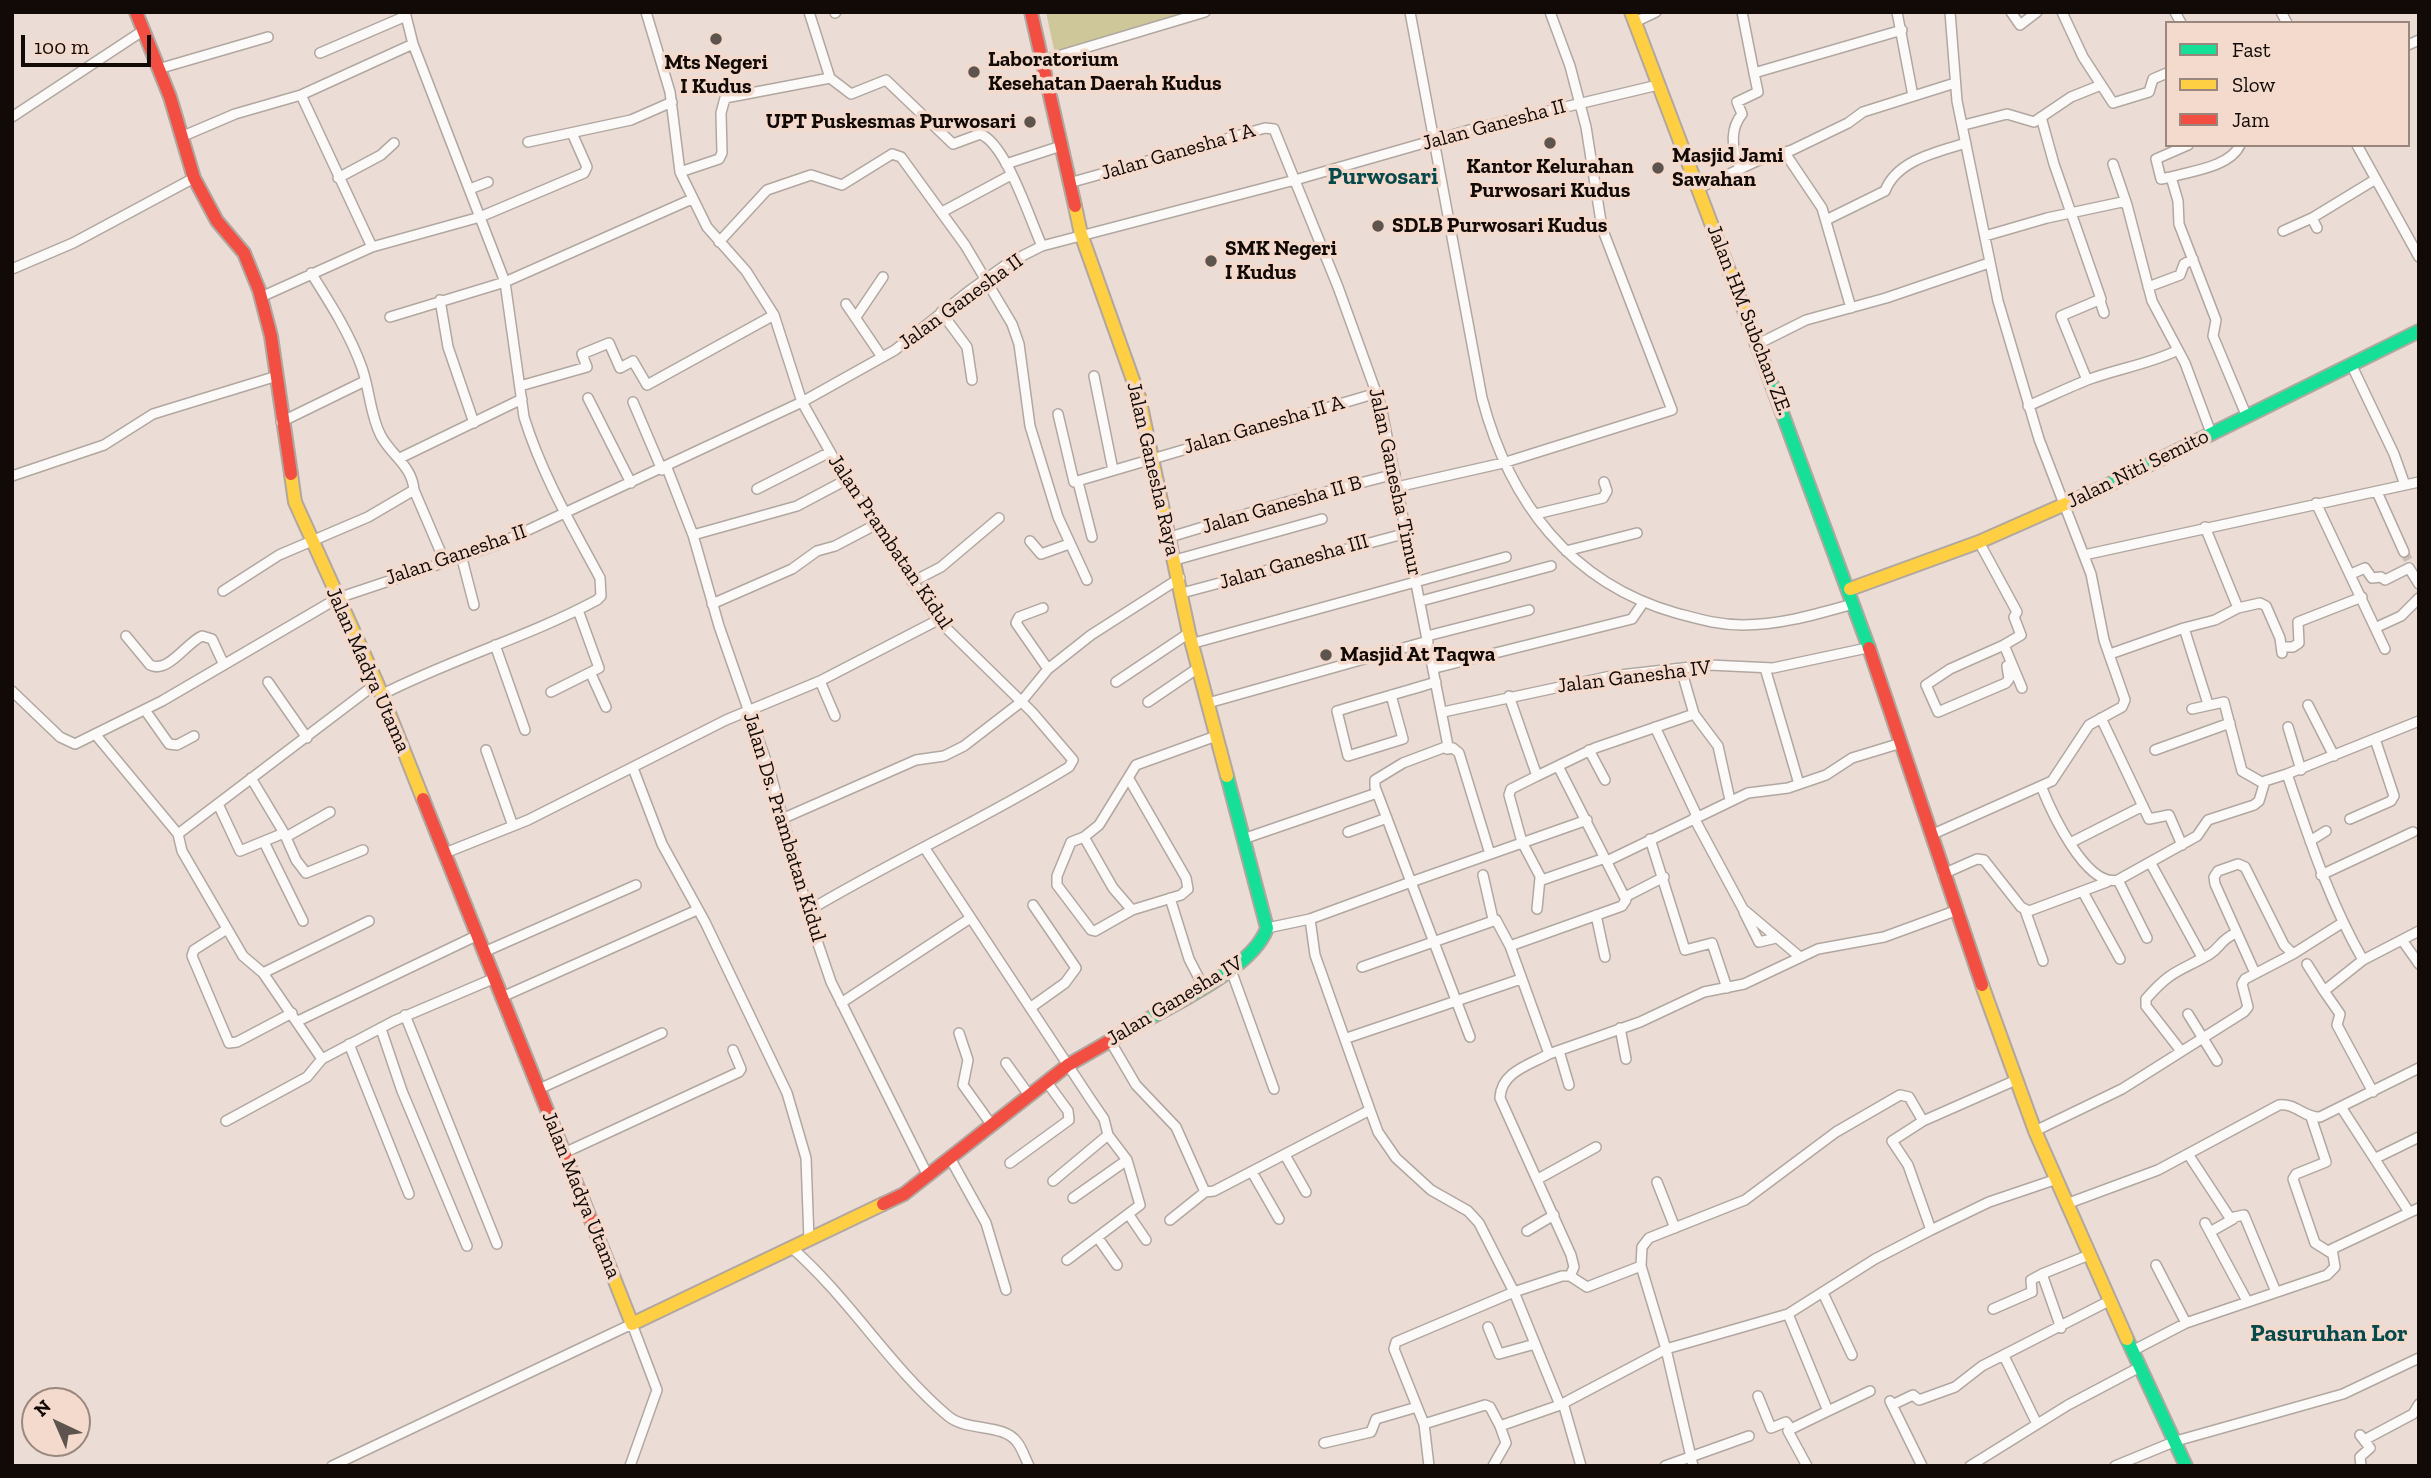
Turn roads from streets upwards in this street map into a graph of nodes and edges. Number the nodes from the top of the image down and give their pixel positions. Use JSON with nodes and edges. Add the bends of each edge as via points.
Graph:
{"nodes":[{"id":1,"x":136,"y":12,"type":"edge"},
{"id":2,"x":646,"y":12,"type":"edge"},
{"id":3,"x":809,"y":12,"type":"edge"},
{"id":4,"x":1031,"y":12,"type":"edge"},
{"id":5,"x":1205,"y":12,"type":"edge"},
{"id":6,"x":1409,"y":12,"type":"edge"},
{"id":7,"x":1550,"y":12,"type":"edge"},
{"id":8,"x":1656,"y":12,"type":"edge"},
{"id":9,"x":1742,"y":12,"type":"edge"},
{"id":10,"x":1896,"y":12,"type":"edge"},
{"id":11,"x":1950,"y":12,"type":"edge"},
{"id":12,"x":2011,"y":12,"type":"edge"},
{"id":13,"x":2037,"y":12,"type":"edge"},
{"id":14,"x":2062,"y":12,"type":"edge"},
{"id":15,"x":405,"y":14,"type":"edge"},
{"id":16,"x":1633,"y":17,"type":"edge"},
{"id":17,"x":144,"y":30,"type":"junction"},
{"id":18,"x":1902,"y":30,"type":"junction"},
{"id":19,"x":268,"y":37,"type":"dead end"},
{"id":20,"x":413,"y":44,"type":"junction"},
{"id":21,"x":320,"y":53,"type":"dead end"},
{"id":22,"x":1041,"y":61,"type":"junction"},
{"id":23,"x":158,"y":69,"type":"junction"},
{"id":24,"x":1754,"y":73,"type":"junction"},
{"id":25,"x":2165,"y":73,"type":"edge"},
{"id":26,"x":830,"y":78,"type":"junction"},
{"id":27,"x":1955,"y":83,"type":"junction"},
{"id":28,"x":1658,"y":85,"type":"junction"},
{"id":29,"x":2101,"y":85,"type":"junction"},
{"id":30,"x":301,"y":95,"type":"junction"},
{"id":31,"x":1913,"y":96,"type":"junction"},
{"id":32,"x":1580,"y":101,"type":"junction"},
{"id":33,"x":672,"y":102,"type":"junction"},
{"id":34,"x":12,"y":117,"type":"edge"},
{"id":35,"x":2041,"y":117,"type":"junction"},
{"id":36,"x":1964,"y":125,"type":"junction"},
{"id":37,"x":572,"y":133,"type":"junction"},
{"id":38,"x":181,"y":137,"type":"junction"},
{"id":39,"x":1434,"y":141,"type":"junction"},
{"id":40,"x":528,"y":142,"type":"dead end"},
{"id":41,"x":1966,"y":143,"type":"junction"},
{"id":42,"x":394,"y":144,"type":"dead end"},
{"id":43,"x":1061,"y":146,"type":"junction"},
{"id":44,"x":2182,"y":147,"type":"edge"},
{"id":45,"x":2239,"y":147,"type":"edge"},
{"id":46,"x":2358,"y":147,"type":"edge"},
{"id":47,"x":1785,"y":153,"type":"junction"},
{"id":48,"x":1006,"y":164,"type":"junction"},
{"id":49,"x":2113,"y":164,"type":"dead end"},
{"id":50,"x":1740,"y":169,"type":"junction"},
{"id":51,"x":680,"y":172,"type":"junction"},
{"id":52,"x":1011,"y":174,"type":"junction"},
{"id":53,"x":194,"y":178,"type":"junction"},
{"id":54,"x":338,"y":178,"type":"junction"},
{"id":55,"x":2376,"y":178,"type":"junction"},
{"id":56,"x":2162,"y":179,"type":"junction"},
{"id":57,"x":1295,"y":180,"type":"junction"},
{"id":58,"x":488,"y":182,"type":"dead end"},
{"id":59,"x":1069,"y":183,"type":"junction"},
{"id":60,"x":1699,"y":188,"type":"junction"},
{"id":61,"x":470,"y":189,"type":"junction"},
{"id":62,"x":692,"y":199,"type":"junction"},
{"id":63,"x":2127,"y":205,"type":"junction"},
{"id":64,"x":942,"y":212,"type":"junction"},
{"id":65,"x":2074,"y":214,"type":"junction"},
{"id":66,"x":2311,"y":215,"type":"junction"},
{"id":67,"x":480,"y":217,"type":"junction"},
{"id":68,"x":1826,"y":220,"type":"junction"},
{"id":69,"x":2316,"y":228,"type":"dead end"},
{"id":70,"x":2283,"y":231,"type":"dead end"},
{"id":71,"x":1081,"y":234,"type":"junction"},
{"id":72,"x":1985,"y":236,"type":"junction"},
{"id":73,"x":719,"y":242,"type":"junction"},
{"id":74,"x":1042,"y":246,"type":"junction"},
{"id":75,"x":372,"y":247,"type":"junction"},
{"id":76,"x":2419,"y":257,"type":"edge"},
{"id":77,"x":2193,"y":259,"type":"junction"},
{"id":78,"x":1989,"y":263,"type":"junction"},
{"id":79,"x":12,"y":269,"type":"edge"},
{"id":80,"x":311,"y":273,"type":"junction"},
{"id":81,"x":883,"y":277,"type":"dead end"},
{"id":82,"x":986,"y":279,"type":"junction"},
{"id":83,"x":505,"y":282,"type":"junction"},
{"id":84,"x":2148,"y":287,"type":"junction"},
{"id":85,"x":261,"y":296,"type":"junction"},
{"id":86,"x":440,"y":300,"type":"junction"},
{"id":87,"x":2100,"y":301,"type":"junction"},
{"id":88,"x":846,"y":304,"type":"dead end"},
{"id":89,"x":1851,"y":308,"type":"junction"},
{"id":90,"x":941,"y":312,"type":"junction"},
{"id":91,"x":2104,"y":313,"type":"dead end"},
{"id":92,"x":774,"y":315,"type":"junction"},
{"id":93,"x":390,"y":317,"type":"dead end"},
{"id":94,"x":856,"y":317,"type":"junction"},
{"id":95,"x":2419,"y":331,"type":"edge"},
{"id":96,"x":1758,"y":344,"type":"junction"},
{"id":97,"x":2178,"y":350,"type":"junction"},
{"id":98,"x":882,"y":357,"type":"junction"},
{"id":99,"x":2351,"y":364,"type":"junction"},
{"id":100,"x":277,"y":376,"type":"junction"},
{"id":101,"x":1094,"y":376,"type":"dead end"},
{"id":102,"x":972,"y":380,"type":"dead end"},
{"id":103,"x":2087,"y":380,"type":"junction"},
{"id":104,"x":365,"y":381,"type":"junction"},
{"id":105,"x":520,"y":386,"type":"junction"},
{"id":106,"x":1377,"y":393,"type":"junction"},
{"id":107,"x":588,"y":398,"type":"dead end"},
{"id":108,"x":522,"y":399,"type":"junction"},
{"id":109,"x":802,"y":401,"type":"junction"},
{"id":110,"x":634,"y":402,"type":"dead end"},
{"id":111,"x":2028,"y":406,"type":"junction"},
{"id":112,"x":1058,"y":414,"type":"dead end"},
{"id":113,"x":2247,"y":416,"type":"junction"},
{"id":114,"x":281,"y":422,"type":"junction"},
{"id":115,"x":474,"y":423,"type":"junction"},
{"id":116,"x":2211,"y":433,"type":"junction"},
{"id":117,"x":830,"y":452,"type":"junction"},
{"id":118,"x":400,"y":458,"type":"junction"},
{"id":119,"x":1152,"y":458,"type":"junction"},
{"id":120,"x":1503,"y":463,"type":"junction"},
{"id":121,"x":664,"y":469,"type":"junction"},
{"id":122,"x":1113,"y":470,"type":"junction"},
{"id":123,"x":1395,"y":474,"type":"junction"},
{"id":124,"x":12,"y":476,"type":"edge"},
{"id":125,"x":846,"y":480,"type":"junction"},
{"id":126,"x":1078,"y":482,"type":"junction"},
{"id":127,"x":1604,"y":482,"type":"dead end"},
{"id":128,"x":2419,"y":482,"type":"edge"},
{"id":129,"x":631,"y":483,"type":"junction"},
{"id":130,"x":2405,"y":485,"type":"junction"},
{"id":131,"x":1397,"y":487,"type":"junction"},
{"id":132,"x":757,"y":489,"type":"dead end"},
{"id":133,"x":414,"y":490,"type":"junction"},
{"id":134,"x":2377,"y":492,"type":"junction"},
{"id":135,"x":2316,"y":503,"type":"junction"},
{"id":136,"x":2063,"y":507,"type":"junction"},
{"id":137,"x":564,"y":513,"type":"junction"},
{"id":138,"x":1536,"y":514,"type":"junction"},
{"id":139,"x":999,"y":518,"type":"dead end"},
{"id":140,"x":1322,"y":519,"type":"dead end"},
{"id":141,"x":875,"y":525,"type":"junction"},
{"id":142,"x":2205,"y":527,"type":"junction"},
{"id":143,"x":1407,"y":533,"type":"junction"},
{"id":144,"x":1637,"y":533,"type":"dead end"},
{"id":145,"x":693,"y":535,"type":"junction"},
{"id":146,"x":1092,"y":537,"type":"dead end"},
{"id":147,"x":1170,"y":537,"type":"junction"},
{"id":148,"x":310,"y":541,"type":"junction"},
{"id":149,"x":1030,"y":541,"type":"dead end"},
{"id":150,"x":1979,"y":542,"type":"junction"},
{"id":151,"x":1069,"y":544,"type":"junction"},
{"id":152,"x":1566,"y":551,"type":"junction"},
{"id":153,"x":2404,"y":552,"type":"tunnel mouth"},
{"id":154,"x":461,"y":555,"type":"junction"},
{"id":155,"x":2084,"y":555,"type":"junction"},
{"id":156,"x":1506,"y":557,"type":"dead end"},
{"id":157,"x":444,"y":560,"type":"junction"},
{"id":158,"x":1175,"y":560,"type":"junction"},
{"id":159,"x":1551,"y":566,"type":"dead end"},
{"id":160,"x":2351,"y":574,"type":"junction"},
{"id":161,"x":1180,"y":578,"type":"junction"},
{"id":162,"x":1087,"y":580,"type":"dead end"},
{"id":163,"x":912,"y":582,"type":"junction"},
{"id":164,"x":1417,"y":583,"type":"junction"},
{"id":165,"x":2419,"y":584,"type":"edge"},
{"id":166,"x":1850,"y":589,"type":"junction"},
{"id":167,"x":223,"y":591,"type":"dead end"},
{"id":168,"x":1182,"y":593,"type":"junction"},
{"id":169,"x":2362,"y":597,"type":"junction"},
{"id":170,"x":338,"y":598,"type":"junction"},
{"id":171,"x":2419,"y":598,"type":"edge"},
{"id":172,"x":1421,"y":601,"type":"junction"},
{"id":173,"x":1643,"y":603,"type":"junction"},
{"id":174,"x":712,"y":604,"type":"junction"},
{"id":175,"x":1853,"y":604,"type":"junction"},
{"id":176,"x":474,"y":605,"type":"dead end"},
{"id":177,"x":1042,"y":608,"type":"dead end"},
{"id":178,"x":2238,"y":608,"type":"junction"},
{"id":179,"x":578,"y":610,"type":"junction"},
{"id":180,"x":1529,"y":610,"type":"dead end"},
{"id":181,"x":938,"y":620,"type":"junction"},
{"id":182,"x":2184,"y":628,"type":"junction"},
{"id":183,"x":2377,"y":628,"type":"junction"},
{"id":184,"x":126,"y":636,"type":"dead end"},
{"id":185,"x":1192,"y":638,"type":"junction"},
{"id":186,"x":1427,"y":639,"type":"junction"},
{"id":187,"x":495,"y":645,"type":"junction"},
{"id":188,"x":2004,"y":645,"type":"junction"},
{"id":189,"x":1867,"y":648,"type":"junction"},
{"id":190,"x":2385,"y":649,"type":"dead end"},
{"id":191,"x":2110,"y":654,"type":"junction"},
{"id":192,"x":2011,"y":664,"type":"junction"},
{"id":193,"x":224,"y":665,"type":"junction"},
{"id":194,"x":1198,"y":668,"type":"junction"},
{"id":195,"x":1435,"y":668,"type":"junction"},
{"id":196,"x":1765,"y":668,"type":"junction"},
{"id":197,"x":1048,"y":669,"type":"junction"},
{"id":198,"x":1681,"y":669,"type":"junction"},
{"id":199,"x":591,"y":674,"type":"junction"},
{"id":200,"x":820,"y":681,"type":"junction"},
{"id":201,"x":268,"y":682,"type":"dead end"},
{"id":202,"x":1116,"y":682,"type":"dead end"},
{"id":203,"x":1436,"y":682,"type":"junction"},
{"id":204,"x":2022,"y":688,"type":"dead end"},
{"id":205,"x":379,"y":689,"type":"junction"},
{"id":206,"x":12,"y":691,"type":"edge"},
{"id":207,"x":551,"y":692,"type":"dead end"},
{"id":208,"x":1391,"y":695,"type":"junction"},
{"id":209,"x":1509,"y":696,"type":"junction"},
{"id":210,"x":1021,"y":702,"type":"junction"},
{"id":211,"x":1148,"y":702,"type":"dead end"},
{"id":212,"x":1208,"y":702,"type":"junction"},
{"id":213,"x":2208,"y":704,"type":"junction"},
{"id":214,"x":2308,"y":705,"type":"dead end"},
{"id":215,"x":606,"y":707,"type":"dead end"},
{"id":216,"x":2192,"y":709,"type":"dead end"},
{"id":217,"x":145,"y":710,"type":"junction"},
{"id":218,"x":749,"y":710,"type":"junction"},
{"id":219,"x":1443,"y":712,"type":"junction"},
{"id":220,"x":1694,"y":714,"type":"junction"},
{"id":221,"x":835,"y":716,"type":"dead end"},
{"id":222,"x":2101,"y":718,"type":"junction"},
{"id":223,"x":2419,"y":721,"type":"edge"},
{"id":224,"x":2230,"y":723,"type":"junction"},
{"id":225,"x":1655,"y":727,"type":"junction"},
{"id":226,"x":2288,"y":727,"type":"dead end"},
{"id":227,"x":526,"y":730,"type":"dead end"},
{"id":228,"x":95,"y":734,"type":"junction"},
{"id":229,"x":194,"y":736,"type":"dead end"},
{"id":230,"x":1216,"y":736,"type":"junction"},
{"id":231,"x":307,"y":738,"type":"junction"},
{"id":232,"x":2375,"y":739,"type":"junction"},
{"id":233,"x":1898,"y":744,"type":"junction"},
{"id":234,"x":1447,"y":749,"type":"junction"},
{"id":235,"x":486,"y":750,"type":"dead end"},
{"id":236,"x":1589,"y":750,"type":"junction"},
{"id":237,"x":2155,"y":750,"type":"dead end"},
{"id":238,"x":2334,"y":756,"type":"junction"},
{"id":239,"x":1558,"y":766,"type":"junction"},
{"id":240,"x":632,"y":769,"type":"junction"},
{"id":241,"x":2301,"y":769,"type":"junction"},
{"id":242,"x":2287,"y":774,"type":"junction"},
{"id":243,"x":1537,"y":776,"type":"junction"},
{"id":244,"x":251,"y":778,"type":"junction"},
{"id":245,"x":1129,"y":779,"type":"junction"},
{"id":246,"x":1605,"y":780,"type":"dead end"},
{"id":247,"x":2263,"y":783,"type":"junction"},
{"id":248,"x":1799,"y":784,"type":"junction"},
{"id":249,"x":2041,"y":786,"type":"junction"},
{"id":250,"x":1377,"y":793,"type":"junction"},
{"id":251,"x":1730,"y":800,"type":"junction"},
{"id":252,"x":218,"y":804,"type":"junction"},
{"id":253,"x":2143,"y":806,"type":"junction"},
{"id":254,"x":330,"y":812,"type":"dead end"},
{"id":255,"x":1695,"y":817,"type":"junction"},
{"id":256,"x":784,"y":818,"type":"junction"},
{"id":257,"x":1387,"y":818,"type":"junction"},
{"id":258,"x":2350,"y":819,"type":"dead end"},
{"id":259,"x":1587,"y":820,"type":"junction"},
{"id":260,"x":513,"y":826,"type":"junction"},
{"id":261,"x":2326,"y":831,"type":"dead end"},
{"id":262,"x":1348,"y":832,"type":"dead end"},
{"id":263,"x":2413,"y":832,"type":"dead end"},
{"id":264,"x":178,"y":834,"type":"junction"},
{"id":265,"x":285,"y":835,"type":"junction"},
{"id":266,"x":1931,"y":835,"type":"junction"},
{"id":267,"x":1084,"y":837,"type":"junction"},
{"id":268,"x":1243,"y":839,"type":"junction"},
{"id":269,"x":1650,"y":839,"type":"junction"},
{"id":270,"x":2309,"y":841,"type":"junction"},
{"id":271,"x":264,"y":842,"type":"junction"},
{"id":272,"x":1522,"y":842,"type":"junction"},
{"id":273,"x":2070,"y":843,"type":"junction"},
{"id":274,"x":2182,"y":845,"type":"junction"},
{"id":275,"x":924,"y":848,"type":"junction"},
{"id":276,"x":363,"y":849,"type":"dead end"},
{"id":277,"x":445,"y":853,"type":"junction"},
{"id":278,"x":1490,"y":854,"type":"junction"},
{"id":279,"x":1606,"y":860,"type":"junction"},
{"id":280,"x":2150,"y":862,"type":"junction"},
{"id":281,"x":1943,"y":873,"type":"junction"},
{"id":282,"x":1483,"y":874,"type":"dead end"},
{"id":283,"x":2321,"y":875,"type":"junction"},
{"id":284,"x":1664,"y":877,"type":"junction"},
{"id":285,"x":1541,"y":878,"type":"junction"},
{"id":286,"x":2118,"y":880,"type":"junction"},
{"id":287,"x":2107,"y":881,"type":"junction"},
{"id":288,"x":1411,"y":882,"type":"junction"},
{"id":289,"x":636,"y":885,"type":"dead end"},
{"id":290,"x":2083,"y":892,"type":"junction"},
{"id":291,"x":1626,"y":897,"type":"junction"},
{"id":292,"x":1170,"y":898,"type":"junction"},
{"id":293,"x":1032,"y":905,"type":"dead end"},
{"id":294,"x":1537,"y":909,"type":"dead end"},
{"id":295,"x":1132,"y":910,"type":"junction"},
{"id":296,"x":2025,"y":910,"type":"junction"},
{"id":297,"x":808,"y":911,"type":"junction"},
{"id":298,"x":1955,"y":911,"type":"junction"},
{"id":299,"x":691,"y":913,"type":"junction"},
{"id":300,"x":1596,"y":915,"type":"junction"},
{"id":301,"x":970,"y":919,"type":"junction"},
{"id":302,"x":1310,"y":919,"type":"junction"},
{"id":303,"x":1493,"y":919,"type":"junction"},
{"id":304,"x":303,"y":921,"type":"dead end"},
{"id":305,"x":369,"y":921,"type":"dead end"},
{"id":306,"x":2342,"y":923,"type":"junction"},
{"id":307,"x":1267,"y":928,"type":"junction"},
{"id":308,"x":227,"y":929,"type":"junction"},
{"id":309,"x":2419,"y":931,"type":"edge"},
{"id":310,"x":2236,"y":933,"type":"junction"},
{"id":311,"x":478,"y":935,"type":"junction"},
{"id":312,"x":2147,"y":938,"type":"dead end"},
{"id":313,"x":2402,"y":940,"type":"junction"},
{"id":314,"x":1436,"y":941,"type":"junction"},
{"id":315,"x":1510,"y":946,"type":"junction"},
{"id":316,"x":484,"y":952,"type":"junction"},
{"id":317,"x":2293,"y":954,"type":"junction"},
{"id":318,"x":1605,"y":957,"type":"dead end"},
{"id":319,"x":1800,"y":957,"type":"junction"},
{"id":320,"x":2202,"y":957,"type":"junction"},
{"id":321,"x":2119,"y":959,"type":"dead end"},
{"id":322,"x":2363,"y":960,"type":"junction"},
{"id":323,"x":2043,"y":961,"type":"dead end"},
{"id":324,"x":2307,"y":964,"type":"dead end"},
{"id":325,"x":2419,"y":964,"type":"edge"},
{"id":326,"x":1362,"y":967,"type":"dead end"},
{"id":327,"x":1231,"y":970,"type":"junction"},
{"id":328,"x":263,"y":973,"type":"junction"},
{"id":329,"x":2255,"y":973,"type":"junction"},
{"id":330,"x":495,"y":978,"type":"junction"},
{"id":331,"x":1521,"y":979,"type":"junction"},
{"id":332,"x":1202,"y":984,"type":"junction"},
{"id":333,"x":1727,"y":988,"type":"junction"},
{"id":334,"x":2325,"y":991,"type":"junction"},
{"id":335,"x":502,"y":997,"type":"junction"},
{"id":336,"x":1457,"y":1000,"type":"junction"},
{"id":337,"x":841,"y":1003,"type":"junction"},
{"id":338,"x":1030,"y":1008,"type":"junction"},
{"id":339,"x":2188,"y":1014,"type":"dead end"},
{"id":340,"x":405,"y":1015,"type":"junction"},
{"id":341,"x":295,"y":1017,"type":"junction"},
{"id":342,"x":1620,"y":1028,"type":"junction"},
{"id":343,"x":381,"y":1029,"type":"junction"},
{"id":344,"x":662,"y":1033,"type":"dead end"},
{"id":345,"x":959,"y":1033,"type":"dead end"},
{"id":346,"x":1470,"y":1037,"type":"dead end"},
{"id":347,"x":1347,"y":1038,"type":"junction"},
{"id":348,"x":2203,"y":1038,"type":"junction"},
{"id":349,"x":1109,"y":1039,"type":"junction"},
{"id":350,"x":349,"y":1044,"type":"junction"},
{"id":351,"x":733,"y":1050,"type":"dead end"},
{"id":352,"x":1559,"y":1051,"type":"junction"},
{"id":353,"x":2181,"y":1051,"type":"junction"},
{"id":354,"x":1549,"y":1054,"type":"junction"},
{"id":355,"x":322,"y":1059,"type":"junction"},
{"id":356,"x":1626,"y":1059,"type":"dead end"},
{"id":357,"x":2217,"y":1061,"type":"dead end"},
{"id":358,"x":1006,"y":1063,"type":"dead end"},
{"id":359,"x":1068,"y":1065,"type":"junction"},
{"id":360,"x":2419,"y":1068,"type":"edge"},
{"id":361,"x":2016,"y":1080,"type":"junction"},
{"id":362,"x":1046,"y":1081,"type":"junction"},
{"id":363,"x":1569,"y":1085,"type":"dead end"},
{"id":364,"x":539,"y":1089,"type":"junction"},
{"id":365,"x":1274,"y":1089,"type":"dead end"},
{"id":366,"x":2372,"y":1091,"type":"junction"},
{"id":367,"x":1028,"y":1095,"type":"junction"},
{"id":368,"x":2341,"y":1107,"type":"junction"},
{"id":369,"x":1370,"y":1110,"type":"junction"},
{"id":370,"x":2311,"y":1117,"type":"junction"},
{"id":371,"x":226,"y":1121,"type":"dead end"},
{"id":372,"x":1923,"y":1121,"type":"junction"},
{"id":373,"x":991,"y":1124,"type":"junction"},
{"id":374,"x":2035,"y":1131,"type":"junction"},
{"id":375,"x":1108,"y":1135,"type":"junction"},
{"id":376,"x":2419,"y":1137,"type":"edge"},
{"id":377,"x":1596,"y":1147,"type":"dead end"},
{"id":378,"x":564,"y":1153,"type":"junction"},
{"id":379,"x":2188,"y":1154,"type":"junction"},
{"id":380,"x":1285,"y":1155,"type":"junction"},
{"id":381,"x":950,"y":1158,"type":"junction"},
{"id":382,"x":2376,"y":1158,"type":"junction"},
{"id":383,"x":1127,"y":1160,"type":"junction"},
{"id":384,"x":1010,"y":1163,"type":"dead end"},
{"id":385,"x":1252,"y":1172,"type":"junction"},
{"id":386,"x":928,"y":1176,"type":"junction"},
{"id":387,"x":1538,"y":1178,"type":"junction"},
{"id":388,"x":2057,"y":1179,"type":"junction"},
{"id":389,"x":1053,"y":1181,"type":"dead end"},
{"id":390,"x":1657,"y":1182,"type":"dead end"},
{"id":391,"x":1205,"y":1192,"type":"junction"},
{"id":392,"x":1306,"y":1192,"type":"dead end"},
{"id":393,"x":409,"y":1194,"type":"dead end"},
{"id":394,"x":1073,"y":1198,"type":"dead end"},
{"id":395,"x":2069,"y":1203,"type":"junction"},
{"id":396,"x":2414,"y":1210,"type":"edge"},
{"id":397,"x":1129,"y":1215,"type":"junction"},
{"id":398,"x":1554,"y":1215,"type":"junction"},
{"id":399,"x":1279,"y":1219,"type":"dead end"},
{"id":400,"x":2233,"y":1219,"type":"junction"},
{"id":401,"x":1170,"y":1220,"type":"dead end"},
{"id":402,"x":1675,"y":1228,"type":"junction"},
{"id":403,"x":1931,"y":1230,"type":"junction"},
{"id":404,"x":1527,"y":1231,"type":"dead end"},
{"id":405,"x":1098,"y":1238,"type":"junction"},
{"id":406,"x":809,"y":1240,"type":"junction"},
{"id":407,"x":1146,"y":1240,"type":"dead end"},
{"id":408,"x":497,"y":1244,"type":"dead end"},
{"id":409,"x":467,"y":1246,"type":"dead end"},
{"id":410,"x":792,"y":1248,"type":"junction"},
{"id":411,"x":2331,"y":1253,"type":"junction"},
{"id":412,"x":2089,"y":1255,"type":"junction"},
{"id":413,"x":1067,"y":1260,"type":"dead end"},
{"id":414,"x":1117,"y":1265,"type":"dead end"},
{"id":415,"x":2156,"y":1265,"type":"dead end"},
{"id":416,"x":1641,"y":1266,"type":"junction"},
{"id":417,"x":2042,"y":1274,"type":"junction"},
{"id":418,"x":1570,"y":1276,"type":"junction"},
{"id":419,"x":1006,"y":1290,"type":"dead end"},
{"id":420,"x":1514,"y":1292,"type":"junction"},
{"id":421,"x":2276,"y":1292,"type":"junction"},
{"id":422,"x":1824,"y":1293,"type":"junction"},
{"id":423,"x":2109,"y":1301,"type":"junction"},
{"id":424,"x":2247,"y":1301,"type":"junction"},
{"id":425,"x":1993,"y":1309,"type":"dead end"},
{"id":426,"x":1788,"y":1314,"type":"junction"},
{"id":427,"x":2186,"y":1323,"type":"junction"},
{"id":428,"x":632,"y":1324,"type":"junction"},
{"id":429,"x":1488,"y":1327,"type":"dead end"},
{"id":430,"x":2061,"y":1328,"type":"junction"},
{"id":431,"x":1535,"y":1344,"type":"junction"},
{"id":432,"x":1666,"y":1349,"type":"junction"},
{"id":433,"x":2134,"y":1350,"type":"junction"},
{"id":434,"x":1852,"y":1355,"type":"dead end"},
{"id":435,"x":2004,"y":1356,"type":"junction"},
{"id":436,"x":2419,"y":1358,"type":"edge"},
{"id":437,"x":2140,"y":1367,"type":"junction"},
{"id":438,"x":1870,"y":1391,"type":"dead end"},
{"id":439,"x":1758,"y":1396,"type":"dead end"},
{"id":440,"x":1561,"y":1404,"type":"junction"},
{"id":441,"x":2419,"y":1404,"type":"edge"},
{"id":442,"x":1417,"y":1407,"type":"junction"},
{"id":443,"x":1828,"y":1411,"type":"junction"},
{"id":444,"x":1424,"y":1424,"type":"junction"},
{"id":445,"x":2037,"y":1424,"type":"junction"},
{"id":446,"x":1500,"y":1426,"type":"junction"},
{"id":447,"x":1791,"y":1429,"type":"junction"},
{"id":448,"x":1748,"y":1436,"type":"dead end"},
{"id":449,"x":2176,"y":1441,"type":"junction"},
{"id":450,"x":1324,"y":1443,"type":"dead end"},
{"id":451,"x":1691,"y":1455,"type":"junction"},
{"id":452,"x":332,"y":1466,"type":"edge"},
{"id":453,"x":629,"y":1466,"type":"edge"},
{"id":454,"x":1029,"y":1466,"type":"edge"},
{"id":455,"x":1429,"y":1466,"type":"edge"},
{"id":456,"x":1493,"y":1466,"type":"edge"},
{"id":457,"x":1581,"y":1466,"type":"edge"},
{"id":458,"x":1665,"y":1466,"type":"edge"},
{"id":459,"x":1693,"y":1466,"type":"edge"},
{"id":460,"x":1807,"y":1466,"type":"edge"},
{"id":461,"x":1922,"y":1466,"type":"edge"},
{"id":462,"x":1970,"y":1466,"type":"edge"},
{"id":463,"x":2115,"y":1466,"type":"edge"},
{"id":464,"x":2186,"y":1466,"type":"edge"},
{"id":465,"x":2361,"y":1466,"type":"edge"}],
"edges":[{"from":1,"to":17,"type":"street","name":"Jalan Madya Utama"},
{"from":2,"to":33,"type":"street","name":"Jalan Prambatan Kidul"},
{"from":3,"to":26,"type":"street"},
{"from":4,"to":22,"type":"street","name":"Jalan Ganesha Raya"},
{"from":5,"to":22,"type":"street"},
{"from":6,"to":39,"type":"street"},
{"from":7,"to":32,"type":"street"},
{"from":8,"to":16,"type":"street"},
{"from":9,"to":24,"type":"street"},
{"from":10,"to":18,"type":"street"},
{"from":11,"to":27,"type":"street"},
{"from":12,"to":13,"type":"street","via":[[2020,25]]},
{"from":14,"to":29,"type":"street"},
{"from":15,"to":20,"type":"street"},
{"from":15,"to":21,"type":"street"},
{"from":16,"to":28,"type":"street","name":"Jalan HM Subchan ZE."},
{"from":17,"to":23,"type":"street","name":"Jalan Madya Utama"},
{"from":17,"to":34,"type":"street"},
{"from":18,"to":24,"type":"street"},
{"from":18,"to":31,"type":"street"},
{"from":19,"to":23,"type":"street"},
{"from":20,"to":30,"type":"street"},
{"from":20,"to":61,"type":"street"},
{"from":22,"to":43,"type":"street","name":"Jalan Ganesha Raya"},
{"from":23,"to":38,"type":"street","name":"Jalan Madya Utama"},
{"from":24,"to":50,"type":"street","via":[[1758,92],[1737,102],[1742,114],[1732,146]]},
{"from":25,"to":29,"type":"street","via":[[2151,81],[2149,92],[2118,103],[2113,103]]},
{"from":26,"to":48,"type":"street","via":[[851,94],[886,80],[949,141],[957,144],[984,135]]},
{"from":26,"to":51,"type":"street","via":[[724,98],[719,159]]},
{"from":27,"to":31,"type":"street"},
{"from":27,"to":36,"type":"street"},
{"from":28,"to":32,"type":"street","name":"Jalan Ganesha II"},
{"from":28,"to":60,"type":"street","name":"Jalan HM Subchan ZE."},
{"from":29,"to":35,"type":"street","via":[[2071,97]]},
{"from":30,"to":38,"type":"street","via":[[235,114]]},
{"from":30,"to":54,"type":"street"},
{"from":31,"to":47,"type":"street","via":[[1863,112]]},
{"from":32,"to":39,"type":"street","name":"Jalan Ganesha II"},
{"from":32,"to":120,"type":"street","via":[[1594,160],[1602,228],[1672,410]]},
{"from":33,"to":37,"type":"street","via":[[631,120]]},
{"from":33,"to":51,"type":"street","name":"Jalan Prambatan Kidul"},
{"from":35,"to":36,"type":"street","via":[[2029,122],[2007,114]]},
{"from":35,"to":65,"type":"street"},
{"from":36,"to":41,"type":"street"},
{"from":37,"to":40,"type":"street"},
{"from":37,"to":67,"type":"street","via":[[587,167],[584,173]]},
{"from":38,"to":53,"type":"street","name":"Jalan Madya Utama"},
{"from":39,"to":57,"type":"street","name":"Jalan Ganesha II"},
{"from":39,"to":120,"type":"street","via":[[1482,398]]},
{"from":41,"to":68,"type":"street","via":[[1902,168],[1885,191]]},
{"from":41,"to":72,"type":"street"},
{"from":42,"to":54,"type":"street"},
{"from":43,"to":48,"type":"street"},
{"from":43,"to":59,"type":"street","name":"Jalan Ganesha Raya"},
{"from":44,"to":56,"type":"street","via":[[2155,157]]},
{"from":45,"to":56,"type":"street","via":[[2218,163]]},
{"from":46,"to":55,"type":"street"},
{"from":47,"to":50,"type":"street"},
{"from":47,"to":68,"type":"street"},
{"from":48,"to":52,"type":"street"},
{"from":49,"to":63,"type":"street"},
{"from":50,"to":60,"type":"street"},
{"from":51,"to":62,"type":"street","name":"Jalan Prambatan Kidul"},
{"from":52,"to":64,"type":"street"},
{"from":52,"to":74,"type":"street"},
{"from":53,"to":79,"type":"street","via":[[73,243]]},
{"from":53,"to":85,"type":"street","name":"Jalan Madya Utama","via":[[211,212],[244,253]]},
{"from":54,"to":75,"type":"street"},
{"from":55,"to":66,"type":"street"},
{"from":55,"to":76,"type":"street"},
{"from":56,"to":77,"type":"street"},
{"from":57,"to":59,"type":"street","name":"Jalan Ganesha I A","via":[[1278,132],[1271,127]]},
{"from":57,"to":71,"type":"street","name":"Jalan Ganesha II"},
{"from":57,"to":106,"type":"street","name":"Jalan Ganesha Timur"},
{"from":58,"to":61,"type":"street"},
{"from":59,"to":71,"type":"street","name":"Jalan Ganesha Raya"},
{"from":60,"to":96,"type":"street","name":"Jalan HM Subchan ZE."},
{"from":61,"to":67,"type":"street"},
{"from":62,"to":73,"type":"street","name":"Jalan Prambatan Kidul"},
{"from":62,"to":83,"type":"street"},
{"from":63,"to":65,"type":"street","via":[[2122,202]]},
{"from":63,"to":84,"type":"street"},
{"from":64,"to":73,"type":"street","via":[[894,153],[842,185],[811,175],[767,191]]},
{"from":64,"to":82,"type":"street"},
{"from":65,"to":72,"type":"street"},
{"from":65,"to":87,"type":"street"},
{"from":66,"to":69,"type":"street"},
{"from":66,"to":70,"type":"street"},
{"from":67,"to":75,"type":"street"},
{"from":67,"to":83,"type":"street"},
{"from":68,"to":89,"type":"street"},
{"from":71,"to":74,"type":"street","name":"Jalan Ganesha II"},
{"from":71,"to":119,"type":"street","name":"Jalan Ganesha Raya","via":[[1139,397]]},
{"from":72,"to":78,"type":"street"},
{"from":73,"to":92,"type":"street","name":"Jalan Prambatan Kidul","via":[[746,271]]},
{"from":74,"to":82,"type":"street","name":"Jalan Ganesha II"},
{"from":75,"to":80,"type":"street"},
{"from":77,"to":84,"type":"street","via":[[2184,264],[2180,275]]},
{"from":77,"to":113,"type":"street","via":[[2216,321],[2213,336]]},
{"from":78,"to":89,"type":"street"},
{"from":78,"to":111,"type":"street"},
{"from":80,"to":85,"type":"street"},
{"from":80,"to":104,"type":"street","via":[[337,314]]},
{"from":81,"to":94,"type":"street"},
{"from":82,"to":90,"type":"street","name":"Jalan Ganesha II"},
{"from":82,"to":151,"type":"street","via":[[1019,344],[1030,426]]},
{"from":83,"to":86,"type":"street"},
{"from":83,"to":105,"type":"street"},
{"from":84,"to":97,"type":"street"},
{"from":85,"to":100,"type":"street","name":"Jalan Madya Utama"},
{"from":86,"to":93,"type":"street"},
{"from":86,"to":115,"type":"street","via":[[448,347]]},
{"from":87,"to":91,"type":"street"},
{"from":87,"to":103,"type":"street","via":[[2061,316]]},
{"from":88,"to":94,"type":"street"},
{"from":89,"to":96,"type":"street","via":[[1786,328]]},
{"from":90,"to":98,"type":"street","name":"Jalan Ganesha II"},
{"from":90,"to":102,"type":"street","via":[[967,346]]},
{"from":92,"to":105,"type":"street","via":[[647,385],[634,361],[620,368],[609,343],[582,354],[587,367]]},
{"from":92,"to":109,"type":"street","name":"Jalan Prambatan Kidul"},
{"from":94,"to":98,"type":"street"},
{"from":95,"to":99,"type":"street","name":"Jalan Niti Semito"},
{"from":96,"to":166,"type":"street","name":"Jalan HM Subchan ZE."},
{"from":97,"to":103,"type":"street"},
{"from":97,"to":116,"type":"street"},
{"from":98,"to":109,"type":"street","name":"Jalan Ganesha II"},
{"from":99,"to":113,"type":"street","name":"Jalan Niti Semito"},
{"from":99,"to":130,"type":"street"},
{"from":100,"to":114,"type":"street","name":"Jalan Madya Utama"},
{"from":100,"to":124,"type":"street","via":[[153,414],[104,445]]},
{"from":101,"to":122,"type":"street"},
{"from":103,"to":111,"type":"street"},
{"from":104,"to":114,"type":"street"},
{"from":104,"to":118,"type":"street","via":[[373,418]]},
{"from":105,"to":108,"type":"street"},
{"from":106,"to":119,"type":"street","name":"Jalan Ganesha II A"},
{"from":106,"to":123,"type":"street","name":"Jalan Ganesha Timur"},
{"from":107,"to":129,"type":"street"},
{"from":108,"to":115,"type":"street"},
{"from":108,"to":137,"type":"street","via":[[530,437]]},
{"from":109,"to":117,"type":"street","name":"Jalan Prambatan Kidul"},
{"from":109,"to":121,"type":"street","name":"Jalan Ganesha II"},
{"from":110,"to":121,"type":"street","name":"Jalan Ds. Prambatan Kidul"},
{"from":111,"to":136,"type":"street"},
{"from":112,"to":126,"type":"street","via":[[1071,480]]},
{"from":113,"to":116,"type":"street","name":"Jalan Niti Semito"},
{"from":114,"to":148,"type":"street","name":"Jalan Madya Utama","via":[[291,485]]},
{"from":115,"to":118,"type":"street"},
{"from":116,"to":136,"type":"street","name":"Jalan Niti Semito"},
{"from":117,"to":125,"type":"street","name":"Jalan Prambatan Kidul"},
{"from":117,"to":132,"type":"street"},
{"from":118,"to":133,"type":"street"},
{"from":119,"to":122,"type":"street","name":"Jalan Ganesha II A"},
{"from":119,"to":147,"type":"street","name":"Jalan Ganesha Raya"},
{"from":120,"to":131,"type":"street"},
{"from":120,"to":138,"type":"street"},
{"from":121,"to":129,"type":"street","name":"Jalan Ganesha II"},
{"from":121,"to":145,"type":"street","name":"Jalan Ds. Prambatan Kidul"},
{"from":122,"to":126,"type":"street","name":"Jalan Ganesha II A"},
{"from":123,"to":131,"type":"street","name":"Jalan Ganesha Timur"},
{"from":123,"to":147,"type":"street","name":"Jalan Ganesha II B"},
{"from":125,"to":141,"type":"street","name":"Jalan Prambatan Kidul"},
{"from":125,"to":145,"type":"street","via":[[797,506]]},
{"from":126,"to":146,"type":"street"},
{"from":127,"to":138,"type":"street","via":[[1607,491],[1603,498]]},
{"from":128,"to":130,"type":"street"},
{"from":129,"to":137,"type":"street","name":"Jalan Ganesha II"},
{"from":130,"to":134,"type":"street"},
{"from":131,"to":143,"type":"street","name":"Jalan Ganesha Timur"},
{"from":133,"to":148,"type":"street","via":[[378,512]]},
{"from":133,"to":157,"type":"street"},
{"from":134,"to":135,"type":"street"},
{"from":134,"to":153,"type":"street"},
{"from":135,"to":142,"type":"street"},
{"from":135,"to":160,"type":"street"},
{"from":136,"to":150,"type":"street","name":"Jalan Niti Semito"},
{"from":136,"to":155,"type":"street"},
{"from":137,"to":154,"type":"street","name":"Jalan Ganesha II","via":[[496,545]]},
{"from":137,"to":179,"type":"street","via":[[600,578],[601,596]]},
{"from":138,"to":152,"type":"street"},
{"from":139,"to":163,"type":"street","via":[[941,567]]},
{"from":140,"to":158,"type":"street"},
{"from":141,"to":163,"type":"street","name":"Jalan Prambatan Kidul"},
{"from":141,"to":174,"type":"street"},
{"from":142,"to":155,"type":"street"},
{"from":142,"to":178,"type":"street"},
{"from":143,"to":164,"type":"street","name":"Jalan Ganesha Timur"},
{"from":143,"to":168,"type":"street","name":"Jalan Ganesha III"},
{"from":144,"to":152,"type":"street"},
{"from":145,"to":174,"type":"street","name":"Jalan Ds. Prambatan Kidul"},
{"from":147,"to":158,"type":"street","name":"Jalan Ganesha Raya"},
{"from":148,"to":167,"type":"street"},
{"from":148,"to":170,"type":"street","name":"Jalan Madya Utama"},
{"from":149,"to":151,"type":"street","via":[[1041,554]]},
{"from":150,"to":166,"type":"street","name":"Jalan Niti Semito"},
{"from":150,"to":188,"type":"street","via":[[2017,612],[2014,617],[2021,635]]},
{"from":151,"to":162,"type":"street"},
{"from":152,"to":173,"type":"street"},
{"from":154,"to":157,"type":"street","name":"Jalan Ganesha II"},
{"from":154,"to":176,"type":"street"},
{"from":155,"to":191,"type":"street"},
{"from":156,"to":164,"type":"street"},
{"from":157,"to":170,"type":"street","name":"Jalan Ganesha II"},
{"from":158,"to":161,"type":"street","name":"Jalan Ganesha Raya"},
{"from":159,"to":172,"type":"street"},
{"from":160,"to":165,"type":"street","via":[[2365,568],[2372,578],[2386,580],[2409,566]]},
{"from":160,"to":169,"type":"street"},
{"from":161,"to":168,"type":"street","name":"Jalan Ganesha Raya"},
{"from":161,"to":197,"type":"street","via":[[1112,620]]},
{"from":163,"to":181,"type":"street","name":"Jalan Prambatan Kidul"},
{"from":164,"to":172,"type":"street","name":"Jalan Ganesha Timur"},
{"from":164,"to":185,"type":"street"},
{"from":166,"to":175,"type":"street","name":"Jalan HM Subchan ZE."},
{"from":168,"to":185,"type":"street","name":"Jalan Ganesha Raya"},
{"from":169,"to":178,"type":"street","via":[[2298,622],[2299,643],[2282,650],[2264,604]]},
{"from":169,"to":183,"type":"street"},
{"from":170,"to":193,"type":"street","name":"Jalan Ganesha II"},
{"from":170,"to":205,"type":"street","name":"Jalan Madya Utama"},
{"from":171,"to":183,"type":"street","via":[[2401,616]]},
{"from":172,"to":186,"type":"street","name":"Jalan Ganesha Timur"},
{"from":173,"to":175,"type":"street","via":[[1705,622],[1745,625],[1800,619]]},
{"from":173,"to":195,"type":"street","via":[[1632,620]]},
{"from":174,"to":218,"type":"street","name":"Jalan Ds. Prambatan Kidul"},
{"from":175,"to":189,"type":"street","name":"Jalan HM Subchan ZE."},
{"from":177,"to":197,"type":"street","via":[[1019,617],[1016,623]]},
{"from":178,"to":182,"type":"street"},
{"from":179,"to":187,"type":"street"},
{"from":179,"to":199,"type":"street","via":[[599,667]]},
{"from":180,"to":186,"type":"street"},
{"from":181,"to":200,"type":"street"},
{"from":181,"to":210,"type":"street","name":"Jalan Prambatan Kidul"},
{"from":182,"to":191,"type":"street"},
{"from":182,"to":213,"type":"street"},
{"from":183,"to":190,"type":"street"},
{"from":184,"to":193,"type":"street","via":[[155,668],[164,666],[198,637],[207,636]]},
{"from":185,"to":194,"type":"street","name":"Jalan Ganesha Raya"},
{"from":185,"to":202,"type":"street"},
{"from":186,"to":195,"type":"street","name":"Jalan Ganesha Timur"},
{"from":186,"to":212,"type":"street"},
{"from":187,"to":205,"type":"street"},
{"from":187,"to":227,"type":"street"},
{"from":188,"to":192,"type":"street"},
{"from":188,"to":192,"type":"street","via":[[1926,685],[1938,712],[2006,683]]},
{"from":189,"to":196,"type":"street","name":"Jalan Ganesha IV"},
{"from":189,"to":233,"type":"street","name":"Jalan HM Subchan ZE."},
{"from":191,"to":222,"type":"street","via":[[2125,700],[2122,707]]},
{"from":192,"to":204,"type":"street"},
{"from":193,"to":217,"type":"street","name":"Jalan Ganesha II"},
{"from":194,"to":211,"type":"street"},
{"from":194,"to":212,"type":"street","name":"Jalan Ganesha Raya"},
{"from":195,"to":203,"type":"street","name":"Jalan Ganesha Timur"},
{"from":196,"to":198,"type":"street","name":"Jalan Ganesha IV","via":[[1709,665]]},
{"from":196,"to":248,"type":"street"},
{"from":197,"to":210,"type":"street"},
{"from":198,"to":209,"type":"street","name":"Jalan Ganesha IV","via":[[1611,676]]},
{"from":198,"to":220,"type":"street"},
{"from":199,"to":207,"type":"street"},
{"from":199,"to":215,"type":"street"},
{"from":200,"to":218,"type":"street"},
{"from":200,"to":221,"type":"street"},
{"from":201,"to":231,"type":"street"},
{"from":203,"to":208,"type":"street"},
{"from":203,"to":219,"type":"street","name":"Jalan Ganesha Timur"},
{"from":205,"to":231,"type":"street"},
{"from":205,"to":277,"type":"street","name":"Jalan Madya Utama"},
{"from":206,"to":228,"type":"street","name":"Jalan Ganesha II","via":[[66,742],[75,744]]},
{"from":208,"to":208,"type":"street","via":[[1402,740],[1348,756],[1337,711]]},
{"from":209,"to":219,"type":"street","name":"Jalan Ganesha IV"},
{"from":209,"to":243,"type":"street"},
{"from":210,"to":256,"type":"street","via":[[964,747],[916,760]]},
{"from":210,"to":275,"type":"street","name":"Jalan Prambatan Kidul","via":[[1066,748],[1073,762],[1026,794]]},
{"from":212,"to":230,"type":"street","name":"Jalan Ganesha Raya"},
{"from":213,"to":216,"type":"street"},
{"from":213,"to":224,"type":"street","via":[[2224,702]]},
{"from":214,"to":238,"type":"street"},
{"from":217,"to":228,"type":"street","name":"Jalan Ganesha II"},
{"from":217,"to":229,"type":"street","via":[[169,744]]},
{"from":218,"to":240,"type":"street"},
{"from":218,"to":256,"type":"street","name":"Jalan Ds. Prambatan Kidul"},
{"from":219,"to":234,"type":"street"},
{"from":220,"to":225,"type":"street"},
{"from":220,"to":251,"type":"street","via":[[1718,746]]},
{"from":222,"to":249,"type":"street","via":[[2085,729],[2056,778]]},
{"from":222,"to":253,"type":"street"},
{"from":223,"to":232,"type":"street"},
{"from":224,"to":237,"type":"street"},
{"from":224,"to":247,"type":"street","via":[[2242,771]]},
{"from":225,"to":236,"type":"street"},
{"from":225,"to":255,"type":"street"},
{"from":226,"to":241,"type":"street"},
{"from":228,"to":264,"type":"street"},
{"from":230,"to":245,"type":"street","via":[[1140,762]]},
{"from":230,"to":268,"type":"street","name":"Jalan Ganesha Raya"},
{"from":231,"to":244,"type":"street"},
{"from":232,"to":238,"type":"street"},
{"from":232,"to":258,"type":"street","via":[[2395,796]]},
{"from":233,"to":248,"type":"street","via":[[1852,758],[1832,772]]},
{"from":233,"to":266,"type":"street","name":"Jalan HM Subchan ZE."},
{"from":234,"to":250,"type":"street","via":[[1384,772],[1375,780]]},
{"from":234,"to":278,"type":"street","via":[[1459,753]]},
{"from":235,"to":260,"type":"street"},
{"from":236,"to":239,"type":"street"},
{"from":236,"to":246,"type":"street"},
{"from":238,"to":241,"type":"street"},
{"from":239,"to":243,"type":"street"},
{"from":239,"to":259,"type":"street"},
{"from":240,"to":260,"type":"street"},
{"from":240,"to":299,"type":"street"},
{"from":241,"to":242,"type":"street"},
{"from":242,"to":247,"type":"street"},
{"from":242,"to":270,"type":"street"},
{"from":243,"to":272,"type":"street","via":[[1509,792]]},
{"from":244,"to":252,"type":"street"},
{"from":244,"to":265,"type":"street"},
{"from":245,"to":267,"type":"street","via":[[1096,829]]},
{"from":245,"to":292,"type":"street","via":[[1188,883],[1186,891]]},
{"from":247,"to":274,"type":"street","via":[[2254,806],[2208,820],[2200,835]]},
{"from":248,"to":251,"type":"street"},
{"from":249,"to":266,"type":"street"},
{"from":249,"to":273,"type":"street"},
{"from":250,"to":257,"type":"street"},
{"from":250,"to":268,"type":"street"},
{"from":251,"to":255,"type":"street"},
{"from":252,"to":264,"type":"street"},
{"from":252,"to":271,"type":"street","via":[[240,851]]},
{"from":253,"to":273,"type":"street"},
{"from":253,"to":274,"type":"street","via":[[2151,821],[2169,815]]},
{"from":254,"to":265,"type":"street"},
{"from":255,"to":269,"type":"street"},
{"from":255,"to":319,"type":"street","via":[[1759,942],[1776,938]]},
{"from":256,"to":297,"type":"street","name":"Jalan Ds. Prambatan Kidul"},
{"from":257,"to":262,"type":"street"},
{"from":257,"to":288,"type":"street"},
{"from":259,"to":272,"type":"street"},
{"from":259,"to":279,"type":"street"},
{"from":260,"to":277,"type":"street"},
{"from":261,"to":270,"type":"street"},
{"from":263,"to":283,"type":"street"},
{"from":264,"to":308,"type":"street","via":[[182,851]]},
{"from":265,"to":271,"type":"street"},
{"from":265,"to":276,"type":"street","via":[[306,873]]},
{"from":266,"to":281,"type":"street","name":"Jalan HM Subchan ZE."},
{"from":267,"to":295,"type":"street","via":[[1112,888]]},
{"from":267,"to":295,"type":"street","via":[[1071,842],[1057,885],[1085,925],[1095,931]]},
{"from":268,"to":307,"type":"street","name":"Jalan Ganesha Raya"},
{"from":269,"to":279,"type":"street"},
{"from":269,"to":284,"type":"street"},
{"from":270,"to":283,"type":"street"},
{"from":271,"to":304,"type":"street"},
{"from":272,"to":278,"type":"street"},
{"from":272,"to":285,"type":"street"},
{"from":273,"to":287,"type":"street","via":[[2096,875]]},
{"from":274,"to":280,"type":"street"},
{"from":275,"to":297,"type":"street","name":"Jalan Prambatan Kidul"},
{"from":275,"to":301,"type":"street"},
{"from":277,"to":311,"type":"street","name":"Jalan Madya Utama"},
{"from":278,"to":288,"type":"street"},
{"from":279,"to":285,"type":"street","via":[[1545,881]]},
{"from":279,"to":291,"type":"street"},
{"from":280,"to":286,"type":"street"},
{"from":280,"to":320,"type":"street"},
{"from":281,"to":296,"type":"street","via":[[1984,860]]},
{"from":281,"to":298,"type":"street","name":"Jalan HM Subchan ZE."},
{"from":282,"to":303,"type":"street"},
{"from":283,"to":306,"type":"street"},
{"from":284,"to":291,"type":"street"},
{"from":284,"to":333,"type":"street","via":[[1686,950],[1712,943]]},
{"from":285,"to":294,"type":"street"},
{"from":286,"to":287,"type":"street"},
{"from":286,"to":312,"type":"street"},
{"from":287,"to":290,"type":"street"},
{"from":288,"to":302,"type":"street"},
{"from":288,"to":314,"type":"street"},
{"from":289,"to":316,"type":"street"},
{"from":290,"to":296,"type":"street","via":[[2034,911]]},
{"from":290,"to":321,"type":"street"},
{"from":291,"to":300,"type":"street","via":[[1622,905]]},
{"from":292,"to":295,"type":"street"},
{"from":292,"to":332,"type":"street"},
{"from":293,"to":338,"type":"street","via":[[1076,968]]},
{"from":296,"to":323,"type":"street"},
{"from":297,"to":337,"type":"street","name":"Jalan Ds. Prambatan Kidul"},
{"from":298,"to":319,"type":"street","via":[[1898,933],[1830,946]]},
{"from":298,"to":361,"type":"street","name":"Jalan HM Subchan ZE."},
{"from":299,"to":335,"type":"street"},
{"from":299,"to":406,"type":"street","via":[[787,1093],[806,1158]]},
{"from":300,"to":315,"type":"street"},
{"from":300,"to":318,"type":"street"},
{"from":301,"to":337,"type":"street"},
{"from":301,"to":338,"type":"street"},
{"from":302,"to":307,"type":"street"},
{"from":302,"to":347,"type":"street","via":[[1315,955]]},
{"from":303,"to":314,"type":"street"},
{"from":303,"to":315,"type":"street"},
{"from":305,"to":328,"type":"street"},
{"from":306,"to":317,"type":"street"},
{"from":306,"to":322,"type":"street"},
{"from":307,"to":327,"type":"street","name":"Jalan Ganesha IV","via":[[1255,951]]},
{"from":308,"to":328,"type":"street","via":[[243,956]]},
{"from":308,"to":341,"type":"street","via":[[194,950],[192,956],[229,1043]]},
{"from":309,"to":313,"type":"street"},
{"from":310,"to":317,"type":"street","via":[[2213,880],[2218,871],[2240,864]]},
{"from":310,"to":320,"type":"street"},
{"from":310,"to":329,"type":"street"},
{"from":311,"to":316,"type":"street","name":"Jalan Madya Utama"},
{"from":311,"to":341,"type":"street"},
{"from":313,"to":322,"type":"street"},
{"from":313,"to":325,"type":"street"},
{"from":314,"to":326,"type":"street"},
{"from":314,"to":336,"type":"street"},
{"from":315,"to":331,"type":"street"},
{"from":316,"to":330,"type":"street","name":"Jalan Madya Utama"},
{"from":317,"to":329,"type":"street"},
{"from":319,"to":333,"type":"street"},
{"from":320,"to":353,"type":"street","via":[[2169,974],[2146,999],[2146,1006]]},
{"from":322,"to":334,"type":"street"},
{"from":324,"to":334,"type":"street"},
{"from":327,"to":332,"type":"street","name":"Jalan Ganesha IV"},
{"from":327,"to":365,"type":"street"},
{"from":328,"to":341,"type":"street"},
{"from":329,"to":348,"type":"street","via":[[2243,982],[2246,1009]]},
{"from":330,"to":335,"type":"street","name":"Jalan Madya Utama"},
{"from":330,"to":340,"type":"street"},
{"from":331,"to":336,"type":"street"},
{"from":331,"to":354,"type":"street"},
{"from":332,"to":349,"type":"street","name":"Jalan Ganesha IV"},
{"from":333,"to":342,"type":"street","via":[[1704,992]]},
{"from":334,"to":366,"type":"street","via":[[2340,1014],[2337,1025]]},
{"from":335,"to":364,"type":"street","name":"Jalan Madya Utama"},
{"from":336,"to":346,"type":"street"},
{"from":336,"to":347,"type":"street"},
{"from":337,"to":386,"type":"street","name":"Jalan Ds. Prambatan Kidul"},
{"from":338,"to":359,"type":"street"},
{"from":339,"to":348,"type":"street"},
{"from":340,"to":343,"type":"street"},
{"from":340,"to":408,"type":"street"},
{"from":341,"to":355,"type":"street"},
{"from":342,"to":352,"type":"street"},
{"from":342,"to":356,"type":"street"},
{"from":343,"to":350,"type":"street"},
{"from":343,"to":409,"type":"street"},
{"from":344,"to":364,"type":"street"},
{"from":345,"to":373,"type":"street","via":[[968,1060],[963,1085]]},
{"from":347,"to":369,"type":"street"},
{"from":348,"to":353,"type":"street"},
{"from":348,"to":357,"type":"street"},
{"from":349,"to":359,"type":"street","name":"Jalan Ganesha IV"},
{"from":349,"to":391,"type":"street","via":[[1136,1085],[1176,1127]]},
{"from":350,"to":355,"type":"street"},
{"from":350,"to":393,"type":"street"},
{"from":351,"to":378,"type":"street","via":[[739,1072]]},
{"from":352,"to":354,"type":"street"},
{"from":352,"to":363,"type":"street"},
{"from":353,"to":374,"type":"street","via":[[2101,1101]]},
{"from":354,"to":387,"type":"street","via":[[1514,1072],[1500,1090],[1503,1107]]},
{"from":355,"to":371,"type":"street","via":[[307,1077]]},
{"from":358,"to":367,"type":"street"},
{"from":359,"to":362,"type":"street","name":"Jalan Ganesha IV"},
{"from":359,"to":375,"type":"street","via":[[1104,1119]]},
{"from":360,"to":366,"type":"street"},
{"from":361,"to":372,"type":"street"},
{"from":361,"to":374,"type":"street","name":"Jalan HM Subchan ZE."},
{"from":362,"to":367,"type":"street","name":"Jalan Ganesha IV"},
{"from":362,"to":384,"type":"street","via":[[1068,1111],[1069,1120]]},
{"from":364,"to":378,"type":"street","name":"Jalan Madya Utama"},
{"from":366,"to":368,"type":"street"},
{"from":367,"to":373,"type":"street","name":"Jalan Ganesha IV"},
{"from":368,"to":370,"type":"street"},
{"from":368,"to":382,"type":"street"},
{"from":369,"to":380,"type":"street"},
{"from":369,"to":420,"type":"street","via":[[1396,1158],[1431,1190],[1474,1217]]},
{"from":370,"to":379,"type":"street","via":[[2292,1105],[2279,1105]]},
{"from":370,"to":411,"type":"street","via":[[2326,1162],[2293,1179],[2315,1243]]},
{"from":372,"to":402,"type":"street","via":[[1909,1097],[1900,1095],[1836,1132],[1745,1200]]},
{"from":372,"to":403,"type":"street","via":[[1892,1141],[1908,1165]]},
{"from":373,"to":381,"type":"street","name":"Jalan Ganesha IV"},
{"from":374,"to":388,"type":"street","name":"Jalan HM Subchan ZE."},
{"from":375,"to":383,"type":"street"},
{"from":375,"to":389,"type":"street"},
{"from":376,"to":382,"type":"street"},
{"from":377,"to":387,"type":"street"},
{"from":378,"to":428,"type":"street","name":"Jalan Madya Utama"},
{"from":379,"to":395,"type":"street","via":[[2140,1178]]},
{"from":379,"to":400,"type":"street"},
{"from":380,"to":385,"type":"street"},
{"from":380,"to":392,"type":"street"},
{"from":381,"to":386,"type":"street","name":"Jalan Ganesha IV"},
{"from":381,"to":419,"type":"street","via":[[986,1223]]},
{"from":382,"to":396,"type":"street"},
{"from":383,"to":394,"type":"street"},
{"from":383,"to":397,"type":"street","via":[[1140,1202]]},
{"from":385,"to":391,"type":"street"},
{"from":385,"to":399,"type":"street"},
{"from":386,"to":406,"type":"street","name":"Jalan Ganesha IV","via":[[904,1194]]},
{"from":387,"to":398,"type":"street"},
{"from":388,"to":395,"type":"street","name":"Jalan HM Subchan ZE."},
{"from":388,"to":403,"type":"street","via":[[1989,1202]]},
{"from":390,"to":402,"type":"street"},
{"from":391,"to":401,"type":"street"},
{"from":395,"to":412,"type":"street","name":"Jalan HM Subchan ZE."},
{"from":396,"to":411,"type":"street"},
{"from":397,"to":405,"type":"street"},
{"from":397,"to":407,"type":"street"},
{"from":398,"to":404,"type":"street"},
{"from":398,"to":418,"type":"street","via":[[1574,1262]]},
{"from":400,"to":421,"type":"street","via":[[2245,1217]]},
{"from":400,"to":424,"type":"street","via":[[2207,1228]]},
{"from":402,"to":416,"type":"street","via":[[1643,1244]]},
{"from":403,"to":422,"type":"street","via":[[1875,1258]]},
{"from":405,"to":413,"type":"street"},
{"from":405,"to":414,"type":"street"},
{"from":406,"to":410,"type":"street","name":"Jalan Ganesha IV"},
{"from":410,"to":428,"type":"street","name":"Jalan Ganesha IV"},
{"from":410,"to":454,"type":"street","via":[[828,1281],[950,1418],[1011,1436]]},
{"from":411,"to":421,"type":"street","via":[[2335,1264],[2330,1272]]},
{"from":412,"to":417,"type":"street"},
{"from":412,"to":423,"type":"street","name":"Jalan HM Subchan ZE."},
{"from":415,"to":427,"type":"street"},
{"from":416,"to":418,"type":"street","via":[[1587,1287]]},
{"from":416,"to":432,"type":"street"},
{"from":417,"to":425,"type":"street","via":[[2031,1280],[2032,1292]]},
{"from":417,"to":430,"type":"street"},
{"from":418,"to":420,"type":"street"},
{"from":420,"to":431,"type":"street"},
{"from":420,"to":442,"type":"street","via":[[1396,1342],[1394,1349]]},
{"from":421,"to":424,"type":"street"},
{"from":422,"to":426,"type":"street"},
{"from":422,"to":434,"type":"street"},
{"from":423,"to":430,"type":"street"},
{"from":423,"to":433,"type":"street","name":"Jalan HM Subchan ZE."},
{"from":424,"to":427,"type":"street"},
{"from":426,"to":432,"type":"street"},
{"from":426,"to":443,"type":"street"},
{"from":427,"to":433,"type":"street"},
{"from":428,"to":452,"type":"street"},
{"from":428,"to":453,"type":"street","via":[[657,1390]]},
{"from":429,"to":431,"type":"street","via":[[1499,1353]]},
{"from":430,"to":435,"type":"street"},
{"from":431,"to":440,"type":"street"},
{"from":432,"to":440,"type":"street"},
{"from":432,"to":451,"type":"street"},
{"from":433,"to":437,"type":"street","name":"Jalan HM Subchan ZE."},
{"from":435,"to":445,"type":"street"},
{"from":435,"to":461,"type":"street","via":[[1955,1387],[1919,1400],[1913,1395],[1890,1402]]},
{"from":436,"to":449,"type":"street","via":[[2329,1399]]},
{"from":437,"to":445,"type":"street"},
{"from":437,"to":449,"type":"street","name":"Jalan HM Subchan ZE."},
{"from":438,"to":443,"type":"street"},
{"from":439,"to":447,"type":"street","via":[[1771,1428],[1786,1422]]},
{"from":440,"to":446,"type":"street"},
{"from":440,"to":457,"type":"street"},
{"from":441,"to":465,"type":"street","via":[[2413,1414],[2363,1437],[2370,1448],[2360,1457]]},
{"from":442,"to":444,"type":"street"},
{"from":442,"to":450,"type":"street","via":[[1376,1419],[1371,1432]]},
{"from":443,"to":447,"type":"street"},
{"from":444,"to":446,"type":"street","via":[[1485,1405]]},
{"from":444,"to":455,"type":"street"},
{"from":445,"to":462,"type":"street"},
{"from":446,"to":456,"type":"street","via":[[1506,1443]]},
{"from":447,"to":460,"type":"street","via":[[1788,1432]]},
{"from":448,"to":451,"type":"street"},
{"from":449,"to":463,"type":"street"},
{"from":449,"to":464,"type":"street","name":"Jalan HM Subchan ZE."},
{"from":451,"to":458,"type":"street"},
{"from":451,"to":459,"type":"street"}]}
